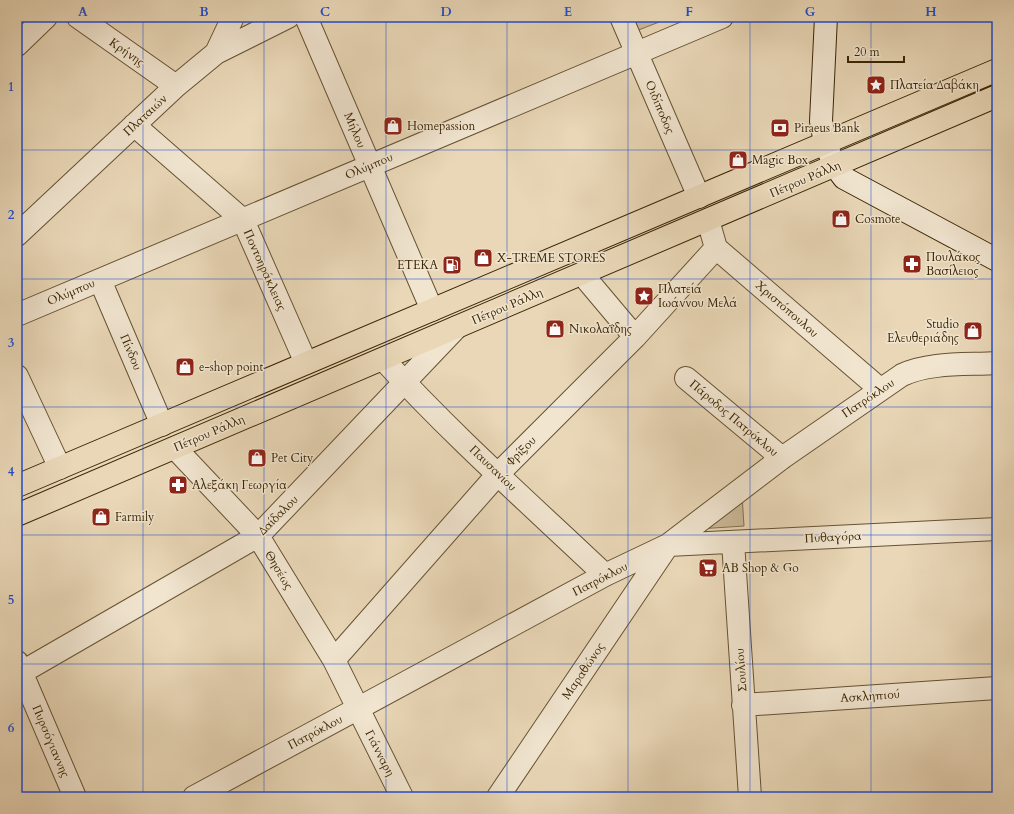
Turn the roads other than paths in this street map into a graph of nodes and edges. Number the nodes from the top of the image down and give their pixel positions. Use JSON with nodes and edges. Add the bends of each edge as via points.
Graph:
{"nodes":[{"id":1,"x":46,"y":17,"type":"edge"},
{"id":2,"x":78,"y":17,"type":"edge"},
{"id":3,"x":233,"y":17,"type":"edge"},
{"id":4,"x":288,"y":17,"type":"edge"},
{"id":5,"x":306,"y":17,"type":"edge"},
{"id":6,"x":621,"y":17,"type":"edge"},
{"id":7,"x":722,"y":17,"type":"edge"},
{"id":8,"x":826,"y":17,"type":"edge"},
{"id":9,"x":17,"y":45,"type":"edge"},
{"id":10,"x":216,"y":53,"type":"junction"},
{"id":11,"x":637,"y":53,"type":"junction"},
{"id":12,"x":997,"y":70,"type":"edge"},
{"id":13,"x":176,"y":86,"type":"junction"},
{"id":14,"x":997,"y":96,"type":"edge"},
{"id":15,"x":134,"y":125,"type":"junction"},
{"id":16,"x":825,"y":143,"type":"junction"},
{"id":17,"x":370,"y":166,"type":"junction"},
{"id":18,"x":835,"y":166,"type":"junction"},
{"id":19,"x":699,"y":197,"type":"junction"},
{"id":20,"x":243,"y":220,"type":"junction"},
{"id":21,"x":708,"y":220,"type":"junction"},
{"id":22,"x":18,"y":234,"type":"edge"},
{"id":23,"x":716,"y":248,"type":"junction"},
{"id":24,"x":997,"y":260,"type":"edge"},
{"id":25,"x":997,"y":266,"type":"edge"},
{"id":26,"x":582,"y":274,"type":"junction"},
{"id":27,"x":100,"y":280,"type":"junction"},
{"id":28,"x":432,"y":310,"type":"junction"},
{"id":29,"x":17,"y":315,"type":"edge"},
{"id":30,"x":457,"y":327,"type":"junction"},
{"id":31,"x":635,"y":337,"type":"junction"},
{"id":32,"x":383,"y":359,"type":"junction"},
{"id":33,"x":306,"y":363,"type":"junction"},
{"id":34,"x":997,"y":363,"type":"edge"},
{"id":35,"x":17,"y":376,"type":"edge"},
{"id":36,"x":686,"y":378,"type":"dead end"},
{"id":37,"x":405,"y":384,"type":"junction"},
{"id":38,"x":880,"y":389,"type":"junction"},
{"id":39,"x":162,"y":425,"type":"junction"},
{"id":40,"x":174,"y":448,"type":"junction"},
{"id":41,"x":782,"y":458,"type":"junction"},
{"id":42,"x":60,"y":468,"type":"junction"},
{"id":43,"x":498,"y":474,"type":"junction"},
{"id":44,"x":17,"y":486,"type":"edge"},
{"id":45,"x":17,"y":515,"type":"edge"},
{"id":46,"x":997,"y":529,"type":"edge"},
{"id":47,"x":258,"y":536,"type":"junction"},
{"id":48,"x":733,"y":542,"type":"junction"},
{"id":49,"x":668,"y":544,"type":"junction"},
{"id":50,"x":605,"y":575,"type":"junction"},
{"id":51,"x":334,"y":660,"type":"junction"},
{"id":52,"x":18,"y":670,"type":"edge"},
{"id":53,"x":997,"y":688,"type":"edge"},
{"id":54,"x":743,"y":705,"type":"junction"},
{"id":55,"x":358,"y":710,"type":"junction"},
{"id":56,"x":75,"y":797,"type":"edge"},
{"id":57,"x":194,"y":797,"type":"edge"},
{"id":58,"x":402,"y":797,"type":"edge"},
{"id":59,"x":498,"y":797,"type":"edge"},
{"id":60,"x":750,"y":797,"type":"edge"}],
"edges":[{"from":1,"to":9,"type":"street"},
{"from":2,"to":13,"type":"street","name":"Κρήνης"},
{"from":3,"to":10,"type":"street"},
{"from":4,"to":10,"type":"street","name":"Πλαταιών"},
{"from":5,"to":17,"type":"street","name":"Μήλου"},
{"from":6,"to":11,"type":"street","name":"Οιδίποδος"},
{"from":7,"to":11,"type":"street","name":"Ολύμπου"},
{"from":8,"to":16,"type":"street","via":[[821,121]]},
{"from":10,"to":13,"type":"street","name":"Πλαταιών"},
{"from":11,"to":17,"type":"street","name":"Ολύμπου"},
{"from":11,"to":19,"type":"street","name":"Οιδίποδος"},
{"from":12,"to":16,"type":"main road","name":"Πέτρου Ράλλη"},
{"from":13,"to":15,"type":"street","name":"Πλαταιών"},
{"from":14,"to":18,"type":"main road","name":"Πέτρου Ράλλη"},
{"from":15,"to":20,"type":"street","name":"Ποντοηράκλειας"},
{"from":15,"to":22,"type":"street","name":"Πλαταιών"},
{"from":16,"to":18,"type":"street"},
{"from":16,"to":19,"type":"main road","name":"Πέτρου Ράλλη"},
{"from":17,"to":20,"type":"street","name":"Ολύμπου"},
{"from":17,"to":28,"type":"street","name":"Μήλου"},
{"from":18,"to":21,"type":"main road","name":"Πέτρου Ράλλη"},
{"from":18,"to":24,"type":"street","via":[[844,178]]},
{"from":19,"to":28,"type":"main road","name":"Πέτρου Ράλλη"},
{"from":20,"to":27,"type":"street","name":"Ολύμπου"},
{"from":20,"to":33,"type":"street","name":"Ποντοηράκλειας"},
{"from":21,"to":23,"type":"street"},
{"from":21,"to":26,"type":"main road","name":"Πέτρου Ράλλη"},
{"from":23,"to":31,"type":"street","name":"Φρίξου"},
{"from":23,"to":38,"type":"street","name":"Χριστόπουλου"},
{"from":24,"to":25,"type":"street"},
{"from":26,"to":30,"type":"main road","name":"Πέτρου Ράλλη"},
{"from":26,"to":31,"type":"street"},
{"from":27,"to":29,"type":"street","name":"Ολύμπου"},
{"from":27,"to":39,"type":"street","name":"Πίνδου"},
{"from":28,"to":33,"type":"main road","name":"Πέτρου Ράλλη"},
{"from":30,"to":32,"type":"main road","name":"Πέτρου Ράλλη"},
{"from":30,"to":37,"type":"street","name":"Δαίδαλου"},
{"from":31,"to":43,"type":"street","name":"Φρίξου"},
{"from":32,"to":37,"type":"street","name":"Παυσανίου"},
{"from":32,"to":40,"type":"main road","name":"Πέτρου Ράλλη"},
{"from":33,"to":39,"type":"main road","name":"Πέτρου Ράλλη"},
{"from":34,"to":38,"type":"street","name":"Πατρόκλου","via":[[914,370]]},
{"from":35,"to":42,"type":"street"},
{"from":36,"to":41,"type":"street","name":"Πάροδος Πατρόκλου"},
{"from":37,"to":43,"type":"street","name":"Παυσανίου"},
{"from":37,"to":47,"type":"street","name":"Δαίδαλου"},
{"from":38,"to":41,"type":"street","name":"Πατρόκλου"},
{"from":39,"to":42,"type":"main road","name":"Πέτρου Ράλλη"},
{"from":40,"to":45,"type":"main road","name":"Πέτρου Ράλλη"},
{"from":40,"to":47,"type":"street","name":"Θησέως"},
{"from":41,"to":49,"type":"street","name":"Πατρόκλου"},
{"from":42,"to":44,"type":"main road","name":"Πέτρου Ράλλη"},
{"from":43,"to":50,"type":"street","name":"Παυσανίου"},
{"from":43,"to":51,"type":"street","name":"Φρίξου"},
{"from":46,"to":48,"type":"street","name":"Πυθαγόρα"},
{"from":47,"to":51,"type":"street","name":"Θησέως"},
{"from":47,"to":52,"type":"street","name":"Δαίδαλου"},
{"from":48,"to":49,"type":"street","name":"Πυθαγόρα"},
{"from":48,"to":54,"type":"street","name":"Σουλίου"},
{"from":49,"to":50,"type":"street","name":"Πατρόκλου"},
{"from":49,"to":59,"type":"street","name":"Μαραθώνος"},
{"from":50,"to":55,"type":"street","name":"Πατρόκλου"},
{"from":51,"to":55,"type":"street","name":"Θησέως"},
{"from":52,"to":56,"type":"street","name":"Πυρσόγιαννης"},
{"from":53,"to":54,"type":"street","name":"Ασκληπιού"},
{"from":54,"to":60,"type":"street","name":"Σουλίου"},
{"from":55,"to":57,"type":"street","name":"Πατρόκλου"},
{"from":55,"to":58,"type":"street","name":"Γιάνναρη"}]}
